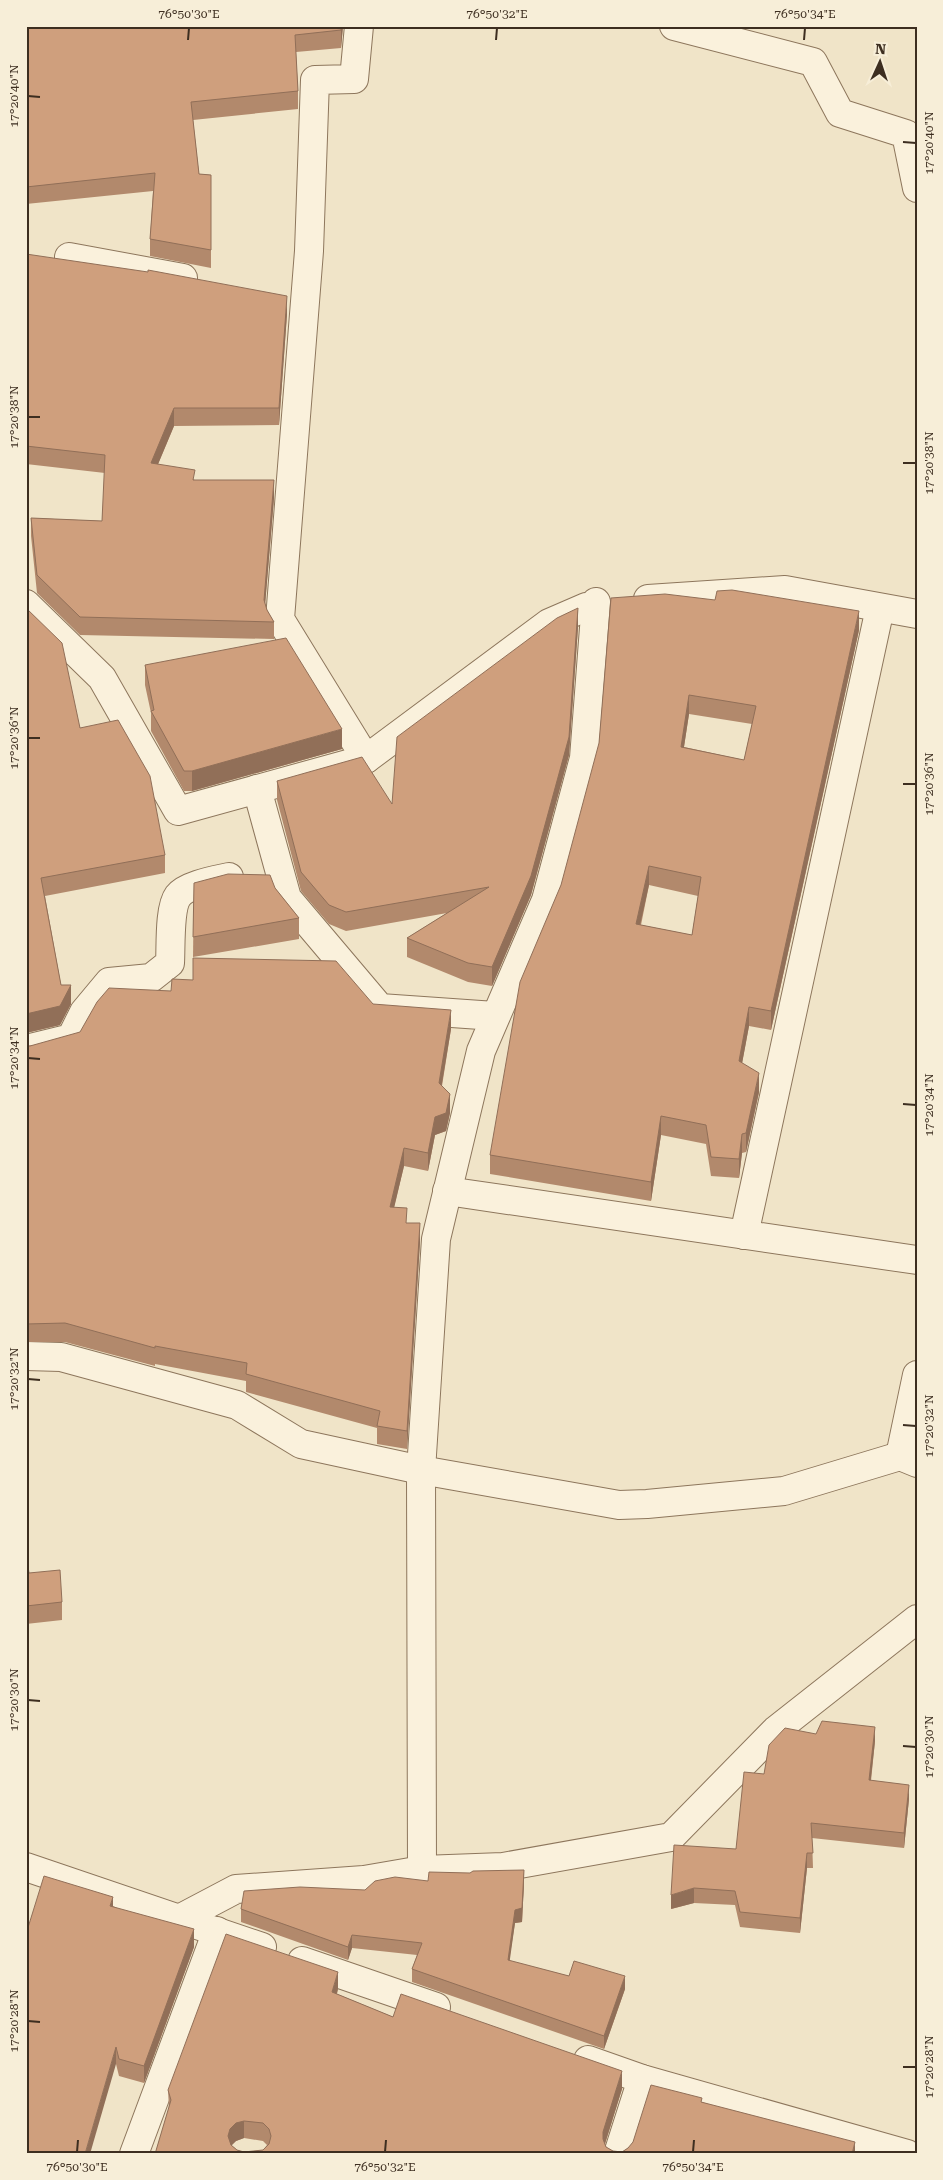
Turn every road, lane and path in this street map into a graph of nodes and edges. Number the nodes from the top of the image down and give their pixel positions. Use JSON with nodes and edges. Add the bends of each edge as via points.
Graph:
{"nodes":[{"id":1,"x":359,"y":26,"type":"edge"},
{"id":2,"x":674,"y":26,"type":"edge"},
{"id":3,"x":917,"y":188,"type":"edge"},
{"id":4,"x":68,"y":257,"type":"dead end"},
{"id":5,"x":211,"y":283,"type":"edge"},
{"id":6,"x":277,"y":296,"type":"edge"},
{"id":7,"x":305,"y":301,"type":"junction"},
{"id":8,"x":613,"y":601,"type":"junction"},
{"id":9,"x":26,"y":604,"type":"edge"},
{"id":10,"x":880,"y":608,"type":"junction"},
{"id":11,"x":917,"y":614,"type":"edge"},
{"id":12,"x":366,"y":759,"type":"junction"},
{"id":13,"x":257,"y":789,"type":"junction"},
{"id":14,"x":281,"y":875,"type":"junction"},
{"id":15,"x":495,"y":1016,"type":"junction"},
{"id":16,"x":26,"y":1049,"type":"edge"},
{"id":17,"x":447,"y":1191,"type":"junction"},
{"id":18,"x":744,"y":1234,"type":"junction"},
{"id":19,"x":917,"y":1260,"type":"edge"},
{"id":20,"x":26,"y":1356,"type":"edge"},
{"id":21,"x":917,"y":1375,"type":"edge"},
{"id":22,"x":908,"y":1459,"type":"edge"},
{"id":23,"x":421,"y":1470,"type":"junction"},
{"id":24,"x":917,"y":1619,"type":"edge"},
{"id":25,"x":26,"y":1867,"type":"edge"},
{"id":26,"x":422,"y":1870,"type":"junction"},
{"id":27,"x":181,"y":1918,"type":"junction"},
{"id":28,"x":217,"y":1931,"type":"junction"},
{"id":29,"x":458,"y":2015,"type":"edge"},
{"id":30,"x":568,"y":2054,"type":"edge"},
{"id":31,"x":642,"y":2079,"type":"junction"},
{"id":32,"x":134,"y":2154,"type":"edge"},
{"id":33,"x":618,"y":2154,"type":"edge"},
{"id":34,"x":907,"y":2154,"type":"edge"}],
"edges":[{"from":1,"to":7,"type":"street","via":[[354,79],[315,80]]},
{"from":2,"to":3,"type":"street","via":[[813,62],[840,113],[906,134]]},
{"from":4,"to":5,"type":"street"},
{"from":6,"to":7,"type":"street"},
{"from":7,"to":12,"type":"street","via":[[280,619]]},
{"from":8,"to":10,"type":"street","via":[[785,590]]},
{"from":8,"to":12,"type":"street","via":[[549,622]]},
{"from":8,"to":15,"type":"street","via":[[584,758],[546,900]]},
{"from":9,"to":13,"type":"street","via":[[102,678],[178,811]]},
{"from":10,"to":11,"type":"street"},
{"from":10,"to":18,"type":"street"},
{"from":12,"to":13,"type":"street"},
{"from":13,"to":14,"type":"street"},
{"from":14,"to":15,"type":"street","via":[[287,898],[380,1008]]},
{"from":14,"to":16,"type":"street","via":[[230,877],[195,886],[178,895],[173,908],[170,963],[151,978],[109,982],[84,1012],[71,1038]]},
{"from":15,"to":17,"type":"street","via":[[481,1051]]},
{"from":17,"to":18,"type":"street"},
{"from":17,"to":23,"type":"street","via":[[436,1238]]},
{"from":18,"to":19,"type":"street"},
{"from":20,"to":23,"type":"street","via":[[61,1358],[237,1405],[301,1444]]},
{"from":21,"to":22,"type":"street"},
{"from":22,"to":23,"type":"street","via":[[784,1491],[647,1504],[588,1500]]},
{"from":23,"to":26,"type":"street"},
{"from":24,"to":26,"type":"street","via":[[776,1730],[671,1837],[503,1868]]},
{"from":25,"to":27,"type":"street"},
{"from":26,"to":27,"type":"street","via":[[364,1880],[236,1889]]},
{"from":27,"to":28,"type":"street"},
{"from":28,"to":29,"type":"street"},
{"from":28,"to":32,"type":"street"},
{"from":30,"to":31,"type":"street"},
{"from":31,"to":33,"type":"street"},
{"from":31,"to":34,"type":"street"}]}
